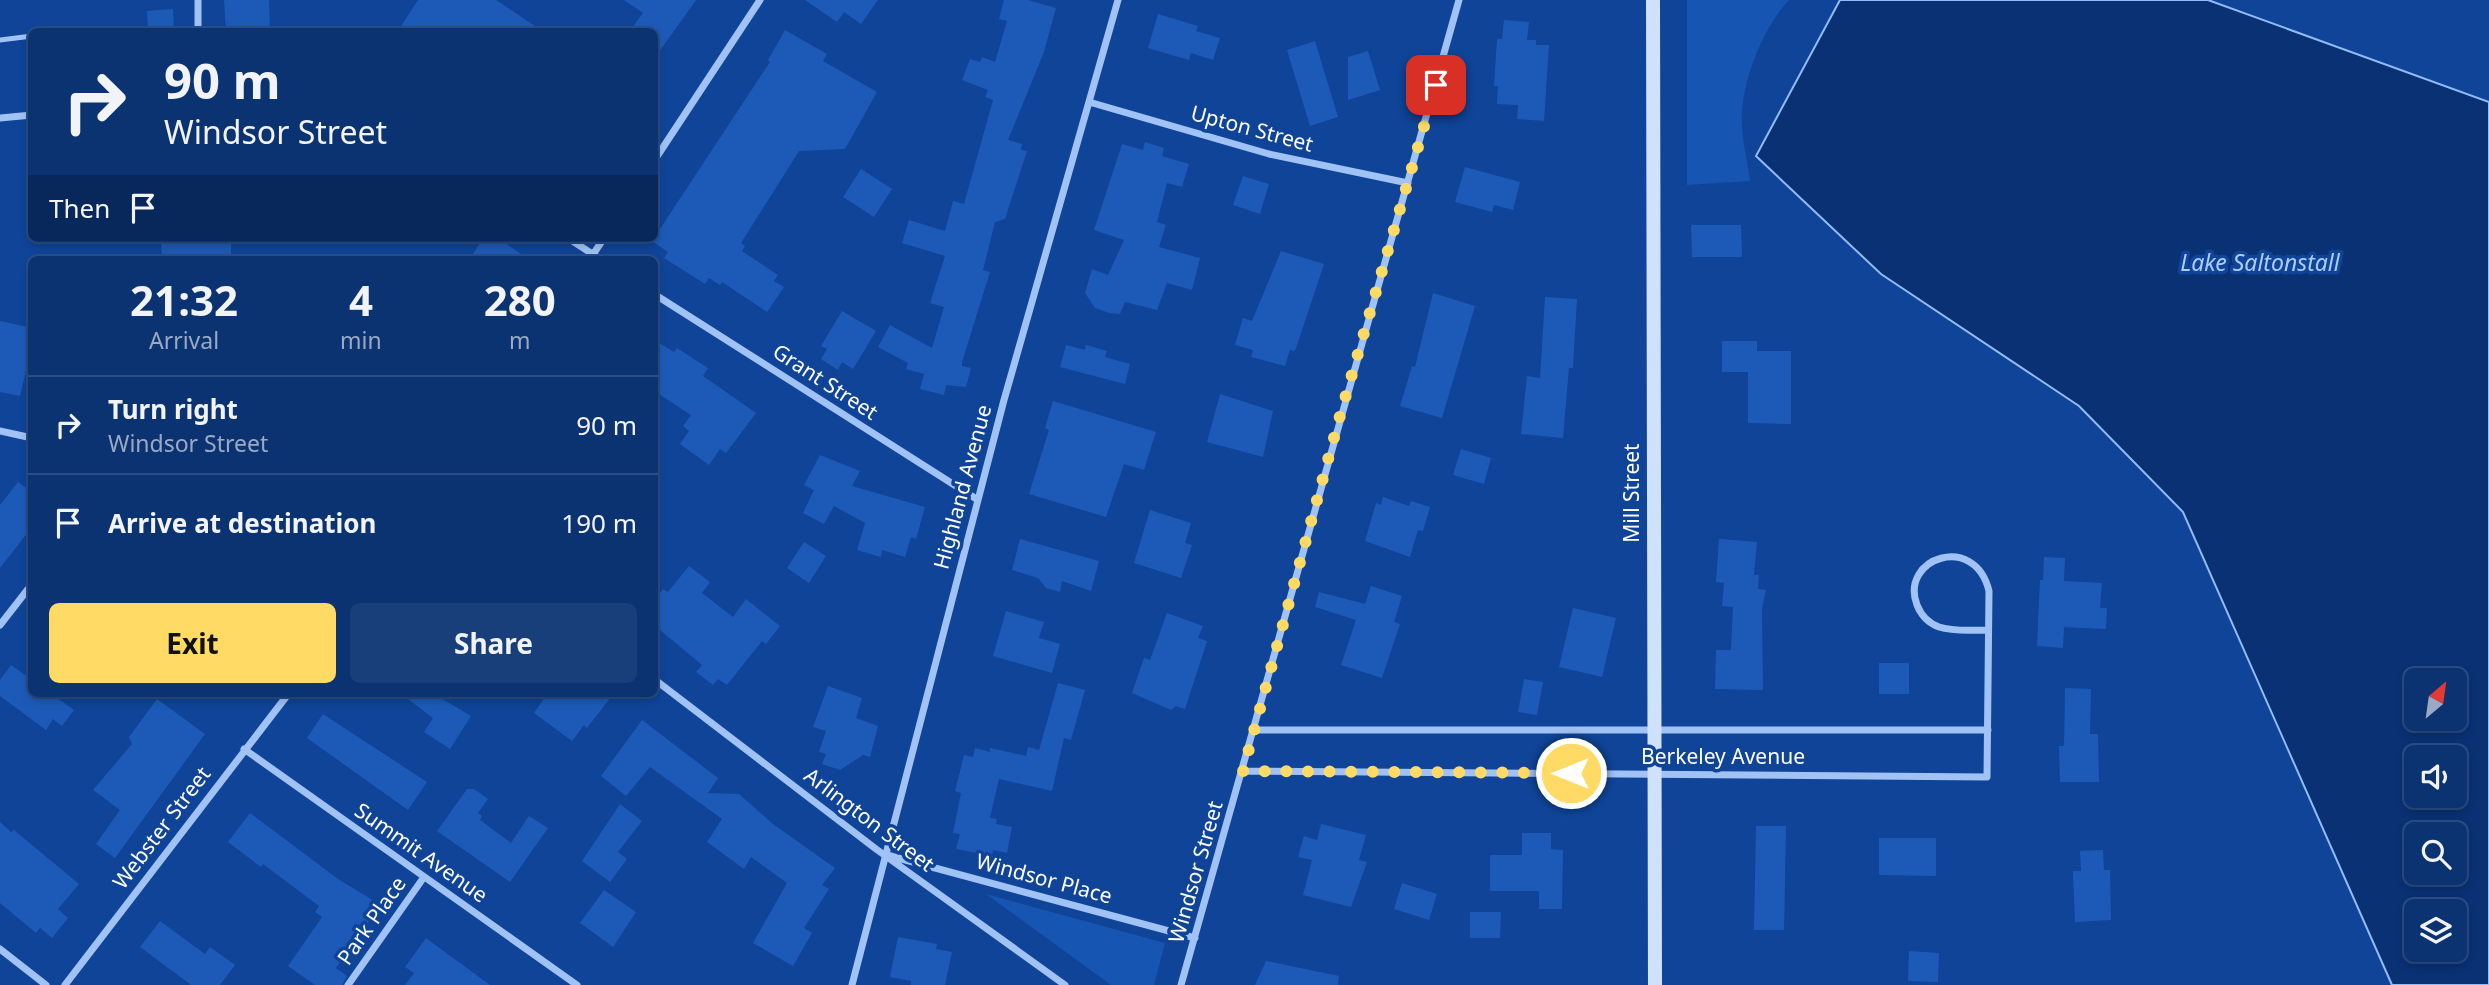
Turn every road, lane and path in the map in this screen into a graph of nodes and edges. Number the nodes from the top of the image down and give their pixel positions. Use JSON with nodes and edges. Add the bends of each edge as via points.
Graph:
{"nodes":[{"id":1,"x":198,"y":0,"type":"edge"},
{"id":2,"x":760,"y":0,"type":"edge"},
{"id":3,"x":1118,"y":0,"type":"edge"},
{"id":4,"x":1459,"y":0,"type":"edge"},
{"id":5,"x":1653,"y":0,"type":"edge"},
{"id":6,"x":198,"y":28,"type":"edge"},
{"id":7,"x":28,"y":36,"type":"edge"},
{"id":8,"x":0,"y":40,"type":"edge"},
{"id":9,"x":1089,"y":102,"type":"junction"},
{"id":10,"x":28,"y":115,"type":"edge"},
{"id":11,"x":0,"y":118,"type":"edge"},
{"id":12,"x":658,"y":155,"type":"edge"},
{"id":13,"x":1408,"y":183,"type":"junction"},
{"id":14,"x":573,"y":242,"type":"edge"},
{"id":15,"x":591,"y":256,"type":"edge"},
{"id":16,"x":658,"y":297,"type":"edge"},
{"id":17,"x":0,"y":431,"type":"edge"},
{"id":18,"x":28,"y":437,"type":"edge"},
{"id":19,"x":978,"y":500,"type":"junction"},
{"id":20,"x":28,"y":589,"type":"edge"},
{"id":21,"x":0,"y":625,"type":"edge"},
{"id":22,"x":1989,"y":630,"type":"junction"},
{"id":23,"x":658,"y":682,"type":"edge"},
{"id":24,"x":286,"y":697,"type":"edge"},
{"id":25,"x":1255,"y":730,"type":"junction"},
{"id":26,"x":1653,"y":730,"type":"junction"},
{"id":27,"x":1988,"y":730,"type":"junction"},
{"id":28,"x":244,"y":749,"type":"junction"},
{"id":29,"x":1243,"y":771,"type":"junction"},
{"id":30,"x":1653,"y":774,"type":"junction"},
{"id":31,"x":883,"y":854,"type":"junction"},
{"id":32,"x":424,"y":877,"type":"junction"},
{"id":33,"x":1195,"y":938,"type":"junction"},
{"id":34,"x":0,"y":949,"type":"edge"},
{"id":35,"x":46,"y":985,"type":"edge"},
{"id":36,"x":65,"y":985,"type":"edge"},
{"id":37,"x":348,"y":985,"type":"edge"},
{"id":38,"x":577,"y":985,"type":"edge"},
{"id":39,"x":852,"y":985,"type":"edge"},
{"id":40,"x":1065,"y":985,"type":"edge"},
{"id":41,"x":1181,"y":985,"type":"edge"},
{"id":42,"x":1655,"y":985,"type":"edge"}],
"edges":[{"from":1,"to":6,"type":"street"},
{"from":2,"to":12,"type":"street"},
{"from":3,"to":9,"type":"street","name":"Highland Avenue"},
{"from":4,"to":13,"type":"street","name":"Windsor Street"},
{"from":5,"to":26,"type":"main road","name":"Mill Street"},
{"from":7,"to":8,"type":"lane"},
{"from":9,"to":13,"type":"street","name":"Upton Street","via":[[1269,154]]},
{"from":9,"to":19,"type":"street","name":"Highland Avenue"},
{"from":10,"to":11,"type":"street"},
{"from":13,"to":25,"type":"street","name":"Windsor Street"},
{"from":14,"to":15,"type":"street"},
{"from":16,"to":19,"type":"street","name":"Grant Street"},
{"from":17,"to":18,"type":"street"},
{"from":19,"to":31,"type":"street","name":"Highland Avenue"},
{"from":20,"to":21,"type":"street"},
{"from":22,"to":22,"type":"street","name":"Berkeley Avenue","via":[[1989,591],[1979,568],[1956,556],[1945,556],[1925,567],[1918,577],[1915,600],[1926,620],[1947,629]]},
{"from":22,"to":27,"type":"street","name":"Berkeley Avenue"},
{"from":23,"to":31,"type":"street","name":"Arlington Street"},
{"from":24,"to":28,"type":"street","name":"Webster Street"},
{"from":25,"to":26,"type":"street","name":"Berkeley Avenue"},
{"from":25,"to":29,"type":"street","name":"Windsor Street"},
{"from":26,"to":27,"type":"street","name":"Berkeley Avenue"},
{"from":26,"to":30,"type":"main road","name":"Mill Street"},
{"from":27,"to":30,"type":"street","name":"Berkeley Avenue","via":[[1987,776]]},
{"from":28,"to":32,"type":"street","name":"Summit Avenue"},
{"from":28,"to":36,"type":"street","name":"Webster Street"},
{"from":29,"to":30,"type":"street","name":"Berkeley Avenue"},
{"from":29,"to":33,"type":"street","name":"Windsor Street"},
{"from":30,"to":42,"type":"main road","name":"Mill Street"},
{"from":31,"to":33,"type":"street","name":"Windsor Place"},
{"from":31,"to":39,"type":"street","name":"Highland Avenue"},
{"from":31,"to":40,"type":"street","name":"Arlington Street"},
{"from":32,"to":37,"type":"street","name":"Park Place"},
{"from":32,"to":38,"type":"street","name":"Summit Avenue"},
{"from":33,"to":41,"type":"street","name":"Windsor Street"},
{"from":34,"to":35,"type":"street"}]}
